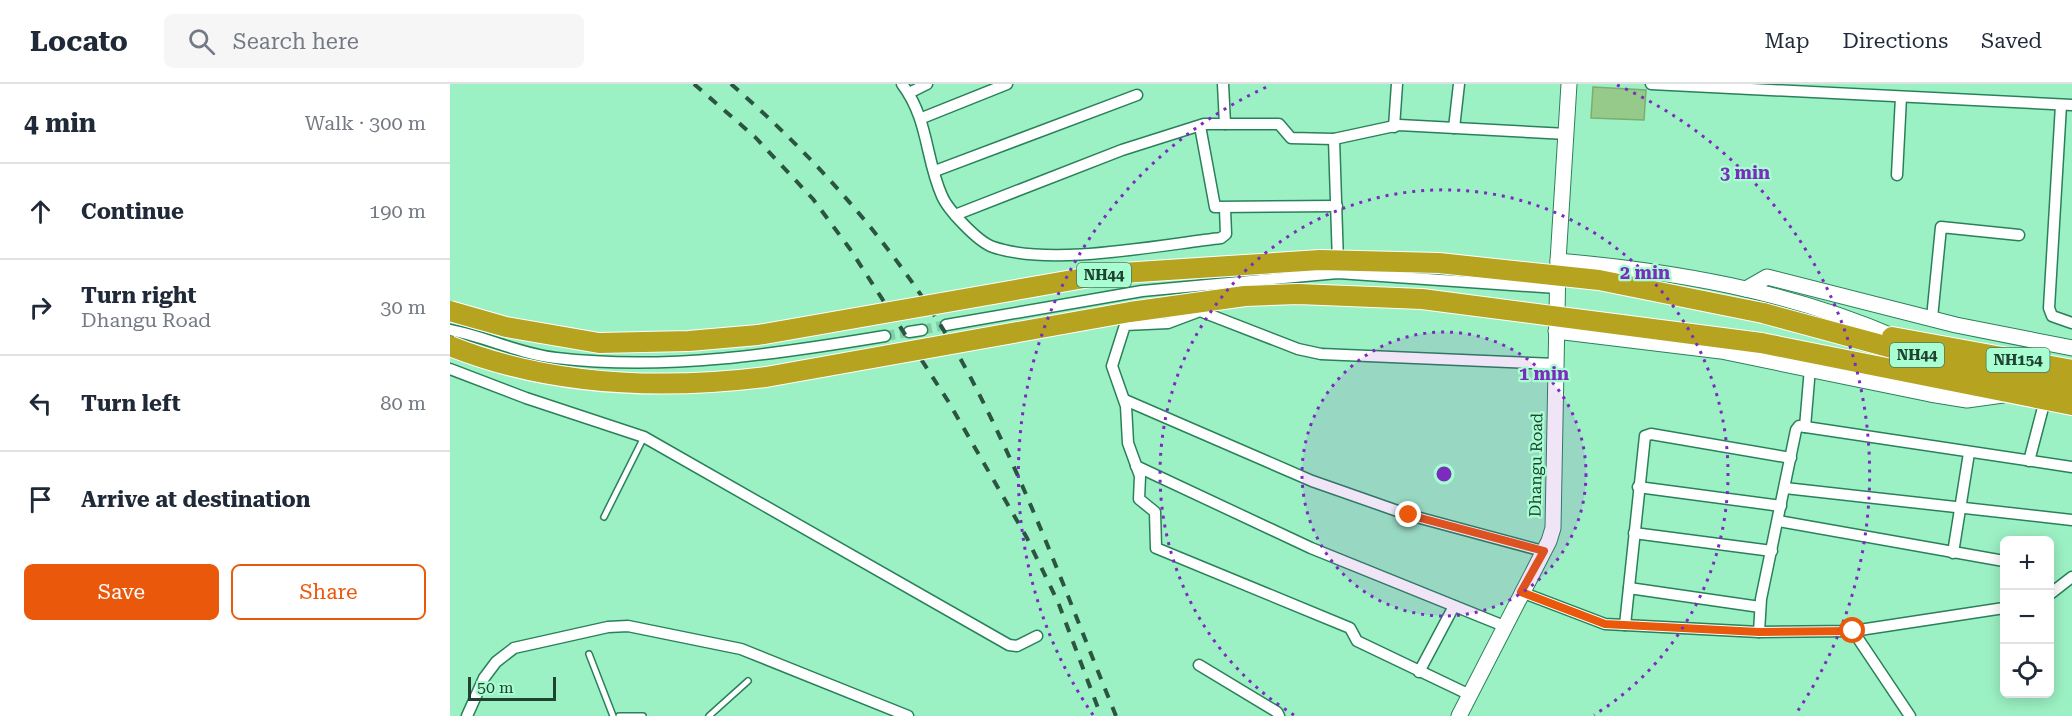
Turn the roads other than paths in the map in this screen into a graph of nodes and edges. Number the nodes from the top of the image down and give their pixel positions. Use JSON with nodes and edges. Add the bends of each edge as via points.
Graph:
{"nodes":[{"id":1,"x":927,"y":84,"type":"edge"},
{"id":2,"x":1007,"y":84,"type":"edge"},
{"id":3,"x":1223,"y":84,"type":"edge"},
{"id":4,"x":1397,"y":84,"type":"edge"},
{"id":5,"x":1459,"y":84,"type":"edge"},
{"id":6,"x":1569,"y":84,"type":"edge"},
{"id":7,"x":1651,"y":84,"type":"edge"},
{"id":8,"x":906,"y":88,"type":"edge"},
{"id":9,"x":1137,"y":95,"type":"dead end"},
{"id":10,"x":1901,"y":97,"type":"junction"},
{"id":11,"x":2067,"y":105,"type":"edge"},
{"id":12,"x":922,"y":118,"type":"junction"},
{"id":13,"x":1225,"y":124,"type":"junction"},
{"id":14,"x":1200,"y":126,"type":"junction"},
{"id":15,"x":1394,"y":127,"type":"junction"},
{"id":16,"x":1454,"y":128,"type":"junction"},
{"id":17,"x":1567,"y":134,"type":"junction"},
{"id":18,"x":1334,"y":139,"type":"junction"},
{"id":19,"x":935,"y":171,"type":"junction"},
{"id":20,"x":1897,"y":175,"type":"dead end"},
{"id":21,"x":1337,"y":206,"type":"junction"},
{"id":22,"x":1225,"y":209,"type":"junction"},
{"id":23,"x":955,"y":215,"type":"junction"},
{"id":24,"x":2019,"y":235,"type":"dead end"},
{"id":25,"x":1558,"y":261,"type":"junction"},
{"id":26,"x":1338,"y":273,"type":"junction"},
{"id":27,"x":1557,"y":288,"type":"junction"},
{"id":28,"x":1746,"y":289,"type":"junction"},
{"id":29,"x":450,"y":311,"type":"edge"},
{"id":30,"x":1932,"y":318,"type":"junction"},
{"id":31,"x":2072,"y":323,"type":"edge"},
{"id":32,"x":946,"y":326,"type":"tunnel mouth"},
{"id":33,"x":450,"y":330,"type":"edge"},
{"id":34,"x":922,"y":330,"type":"tunnel mouth"},
{"id":35,"x":1556,"y":331,"type":"junction"},
{"id":36,"x":909,"y":332,"type":"tunnel mouth"},
{"id":37,"x":1844,"y":335,"type":"junction"},
{"id":38,"x":885,"y":336,"type":"tunnel mouth"},
{"id":39,"x":1897,"y":338,"type":"junction"},
{"id":40,"x":450,"y":346,"type":"edge"},
{"id":41,"x":2072,"y":348,"type":"edge"},
{"id":42,"x":1556,"y":364,"type":"junction"},
{"id":43,"x":1810,"y":368,"type":"junction"},
{"id":44,"x":450,"y":369,"type":"edge"},
{"id":45,"x":2072,"y":370,"type":"edge"},
{"id":46,"x":2072,"y":390,"type":"edge"},
{"id":47,"x":2014,"y":394,"type":"junction"},
{"id":48,"x":1125,"y":400,"type":"junction"},
{"id":49,"x":2045,"y":400,"type":"junction"},
{"id":50,"x":2072,"y":405,"type":"edge"},
{"id":51,"x":1805,"y":427,"type":"junction"},
{"id":52,"x":644,"y":437,"type":"junction"},
{"id":53,"x":1969,"y":453,"type":"junction"},
{"id":54,"x":1791,"y":458,"type":"junction"},
{"id":55,"x":2029,"y":461,"type":"junction"},
{"id":56,"x":1136,"y":466,"type":"junction"},
{"id":57,"x":2072,"y":467,"type":"edge"},
{"id":58,"x":1638,"y":487,"type":"junction"},
{"id":59,"x":1785,"y":488,"type":"junction"},
{"id":60,"x":1960,"y":505,"type":"junction"},
{"id":61,"x":1781,"y":506,"type":"junction"},
{"id":62,"x":604,"y":517,"type":"dead end"},
{"id":63,"x":2072,"y":520,"type":"edge"},
{"id":64,"x":1778,"y":522,"type":"junction"},
{"id":65,"x":1634,"y":533,"type":"junction"},
{"id":66,"x":1544,"y":551,"type":"junction"},
{"id":67,"x":1772,"y":551,"type":"junction"},
{"id":68,"x":1953,"y":553,"type":"junction"},
{"id":69,"x":2000,"y":560,"type":"edge"},
{"id":70,"x":2072,"y":577,"type":"edge"},
{"id":71,"x":1629,"y":588,"type":"junction"},
{"id":72,"x":2054,"y":590,"type":"edge"},
{"id":73,"x":1521,"y":592,"type":"junction"},
{"id":74,"x":1454,"y":606,"type":"junction"},
{"id":75,"x":1760,"y":607,"type":"junction"},
{"id":76,"x":2000,"y":609,"type":"edge"},
{"id":77,"x":1625,"y":625,"type":"junction"},
{"id":78,"x":1504,"y":626,"type":"junction"},
{"id":79,"x":1853,"y":631,"type":"junction"},
{"id":80,"x":1759,"y":632,"type":"junction"},
{"id":81,"x":1037,"y":636,"type":"dead end"},
{"id":82,"x":589,"y":654,"type":"dead end"},
{"id":83,"x":1199,"y":665,"type":"dead end"},
{"id":84,"x":1419,"y":672,"type":"junction"},
{"id":85,"x":748,"y":681,"type":"dead end"},
{"id":86,"x":1470,"y":695,"type":"junction"},
{"id":87,"x":467,"y":716,"type":"edge"},
{"id":88,"x":613,"y":716,"type":"edge"},
{"id":89,"x":619,"y":716,"type":"edge"},
{"id":90,"x":643,"y":716,"type":"edge"},
{"id":91,"x":709,"y":716,"type":"edge"},
{"id":92,"x":908,"y":716,"type":"edge"},
{"id":93,"x":1279,"y":716,"type":"edge"},
{"id":94,"x":1459,"y":716,"type":"edge"},
{"id":95,"x":1910,"y":716,"type":"edge"}],
"edges":[{"from":1,"to":8,"type":"street"},
{"from":2,"to":12,"type":"street"},
{"from":3,"to":13,"type":"street"},
{"from":4,"to":15,"type":"street"},
{"from":5,"to":16,"type":"street"},
{"from":6,"to":17,"type":"street","name":"Dhangu Road"},
{"from":7,"to":10,"type":"street"},
{"from":8,"to":12,"type":"street"},
{"from":9,"to":19,"type":"street"},
{"from":10,"to":11,"type":"street"},
{"from":10,"to":20,"type":"street"},
{"from":11,"to":31,"type":"street","via":[[2049,308],[2052,316]]},
{"from":12,"to":19,"type":"street"},
{"from":13,"to":14,"type":"street"},
{"from":13,"to":18,"type":"street","via":[[1279,124],[1289,138]]},
{"from":14,"to":22,"type":"street","via":[[1213,203]]},
{"from":14,"to":23,"type":"street","via":[[1122,150]]},
{"from":15,"to":16,"type":"street"},
{"from":15,"to":18,"type":"street"},
{"from":16,"to":17,"type":"street"},
{"from":17,"to":25,"type":"street","name":"Dhangu Road"},
{"from":18,"to":21,"type":"street"},
{"from":19,"to":23,"type":"street","via":[[942,196]]},
{"from":21,"to":22,"type":"street"},
{"from":21,"to":26,"type":"street"},
{"from":22,"to":23,"type":"street","via":[[1226,234],[1221,238],[1059,255],[993,247]]},
{"from":24,"to":30,"type":"street","via":[[1941,227]]},
{"from":25,"to":27,"type":"street","name":"Dhangu Road"},
{"from":25,"to":28,"type":"street"},
{"from":26,"to":27,"type":"street"},
{"from":26,"to":32,"type":"street","via":[[1142,291]]},
{"from":27,"to":35,"type":"street","name":"Dhangu Road"},
{"from":28,"to":30,"type":"street","via":[[1767,277]]},
{"from":28,"to":39,"type":"street","via":[[1823,308]]},
{"from":29,"to":37,"type":"highway","number":"NH44","bridge":true,"via":[[515,329],[588,341],[645,344],[758,335],[1107,274],[1320,261],[1439,263],[1642,288]]},
{"from":30,"to":41,"type":"street"},
{"from":33,"to":38,"type":"street","via":[[555,358],[619,362],[682,362],[785,353]]},
{"from":34,"to":36,"type":"street"},
{"from":35,"to":42,"type":"street","name":"Dhangu Road"},
{"from":35,"to":43,"type":"street","via":[[1721,351]]},
{"from":37,"to":39,"type":"highway"},
{"from":37,"to":46,"type":"highway","number":"NH44"},
{"from":39,"to":45,"type":"highway","number":"NH154"},
{"from":40,"to":47,"type":"highway","number":"NH44","bridge":true,"via":[[536,371],[581,379],[625,384],[716,383],[1130,312],[1245,296],[1298,294],[1422,300],[1761,343]]},
{"from":42,"to":48,"type":"street","via":[[1321,354],[1200,311],[1168,322],[1125,325],[1112,366]]},
{"from":42,"to":66,"type":"street","name":"Dhangu Road","via":[[1553,528]]},
{"from":43,"to":47,"type":"street","via":[[1968,400]]},
{"from":43,"to":51,"type":"street"},
{"from":44,"to":52,"type":"street"},
{"from":47,"to":49,"type":"highway","number":"NH44"},
{"from":48,"to":56,"type":"street","via":[[1128,443]]},
{"from":48,"to":66,"type":"street","via":[[1312,481],[1409,515]]},
{"from":49,"to":50,"type":"highway","number":"NH44"},
{"from":49,"to":55,"type":"street"},
{"from":51,"to":53,"type":"street"},
{"from":51,"to":54,"type":"street","via":[[1796,429]]},
{"from":52,"to":62,"type":"lane"},
{"from":52,"to":81,"type":"street","via":[[1009,645],[1017,646]]},
{"from":53,"to":55,"type":"street"},
{"from":53,"to":60,"type":"street"},
{"from":54,"to":58,"type":"street","via":[[1648,434],[1643,439]]},
{"from":54,"to":59,"type":"street"},
{"from":55,"to":57,"type":"street"},
{"from":56,"to":74,"type":"street","via":[[1311,548]]},
{"from":56,"to":84,"type":"street","via":[[1140,476],[1139,499],[1155,512],[1158,550],[1350,628],[1357,641]]},
{"from":58,"to":61,"type":"street"},
{"from":58,"to":65,"type":"street"},
{"from":59,"to":60,"type":"street"},
{"from":59,"to":61,"type":"street"},
{"from":60,"to":63,"type":"street"},
{"from":60,"to":68,"type":"street"},
{"from":61,"to":64,"type":"street"},
{"from":64,"to":67,"type":"street"},
{"from":64,"to":68,"type":"street"},
{"from":65,"to":67,"type":"street"},
{"from":65,"to":71,"type":"street"},
{"from":66,"to":73,"type":"street","name":"Dhangu Road"},
{"from":67,"to":75,"type":"street"},
{"from":68,"to":69,"type":"street"},
{"from":70,"to":72,"type":"street"},
{"from":71,"to":75,"type":"street"},
{"from":71,"to":77,"type":"street"},
{"from":73,"to":77,"type":"street","via":[[1605,624]]},
{"from":73,"to":78,"type":"street","name":"Dhangu Road"},
{"from":74,"to":78,"type":"street"},
{"from":74,"to":84,"type":"street"},
{"from":75,"to":80,"type":"street"},
{"from":76,"to":79,"type":"street"},
{"from":77,"to":80,"type":"street"},
{"from":78,"to":86,"type":"street","name":"Dhangu Road"},
{"from":79,"to":80,"type":"street"},
{"from":79,"to":95,"type":"street"},
{"from":82,"to":88,"type":"lane"},
{"from":83,"to":93,"type":"street"},
{"from":84,"to":86,"type":"street"},
{"from":85,"to":91,"type":"lane"},
{"from":86,"to":94,"type":"street","name":"Dhangu Road"},
{"from":87,"to":92,"type":"street","via":[[484,678],[514,648],[628,626],[741,649]]},
{"from":89,"to":90,"type":"lane"}]}
